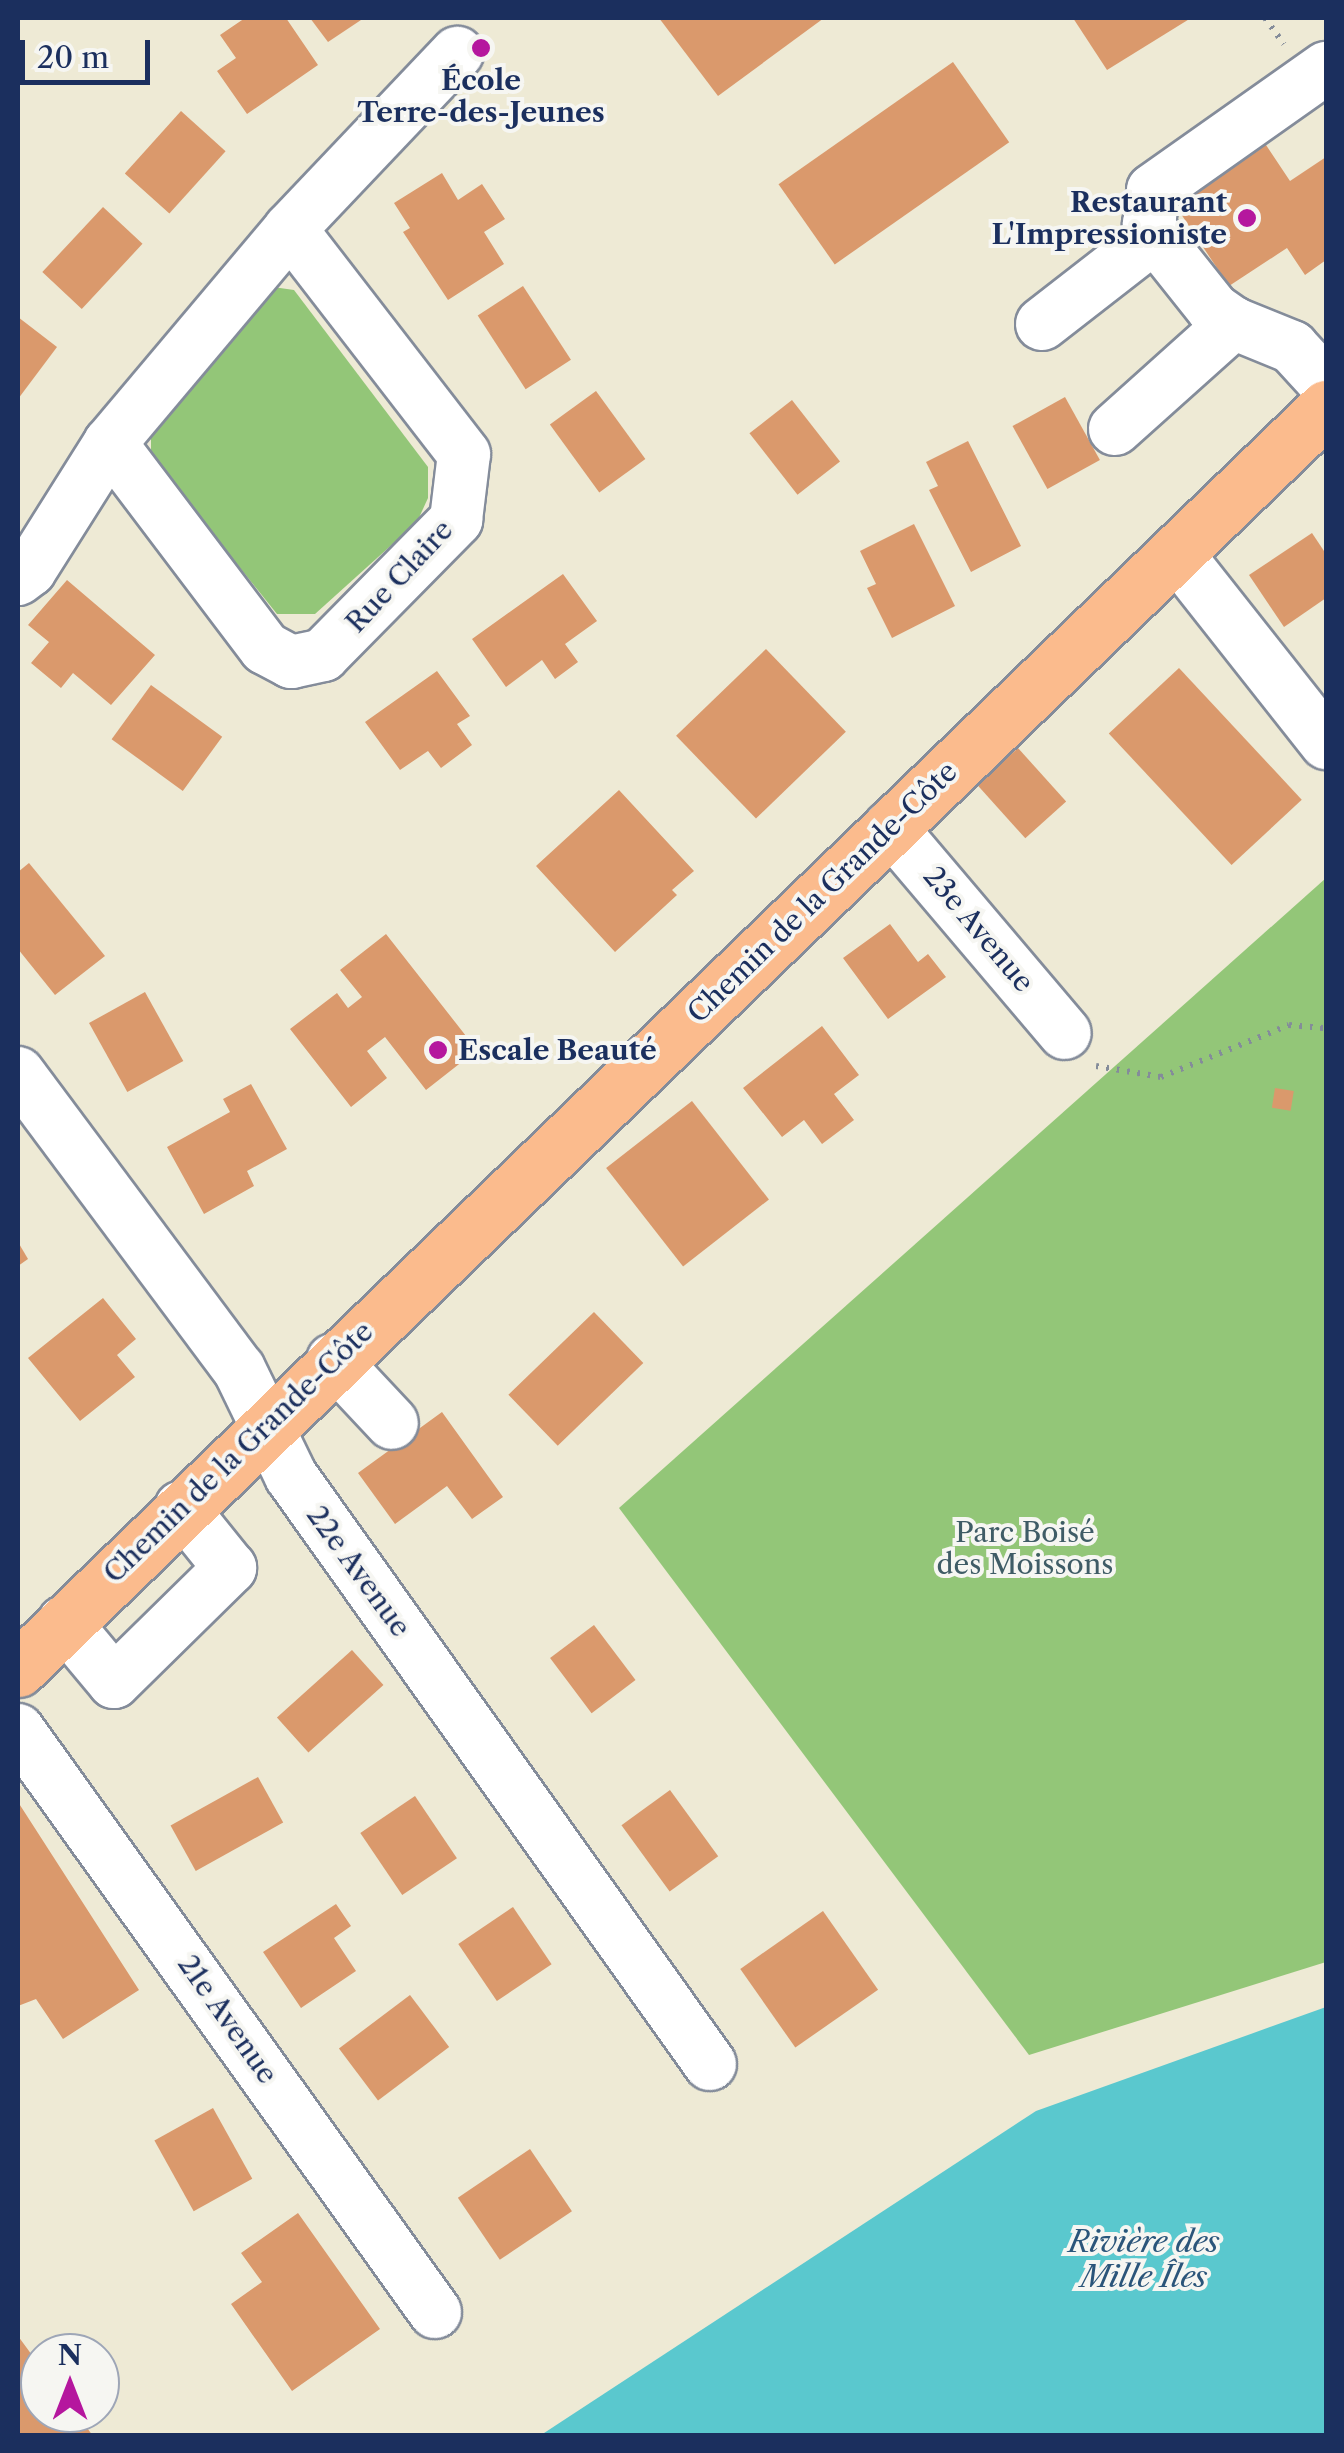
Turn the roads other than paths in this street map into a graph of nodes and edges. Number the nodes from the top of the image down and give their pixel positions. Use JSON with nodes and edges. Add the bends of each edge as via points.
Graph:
{"nodes":[{"id":1,"x":457,"y":53,"type":"dead end"},
{"id":2,"x":1309,"y":62,"type":"edge"},
{"id":3,"x":290,"y":230,"type":"junction"},
{"id":4,"x":1155,"y":236,"type":"junction"},
{"id":5,"x":1234,"y":323,"type":"junction"},
{"id":6,"x":1042,"y":324,"type":"dead end"},
{"id":7,"x":1326,"y":384,"type":"edge"},
{"id":8,"x":1326,"y":408,"type":"edge"},
{"id":9,"x":1115,"y":429,"type":"dead end"},
{"id":10,"x":110,"y":443,"type":"junction"},
{"id":11,"x":1177,"y":554,"type":"junction"},
{"id":12,"x":18,"y":578,"type":"edge"},
{"id":13,"x":1326,"y":743,"type":"edge"},
{"id":14,"x":890,"y":827,"type":"junction"},
{"id":15,"x":1073,"y":1044,"type":"road end"},
{"id":16,"x":18,"y":1073,"type":"edge"},
{"id":17,"x":333,"y":1360,"type":"junction"},
{"id":18,"x":392,"y":1423,"type":"dead end"},
{"id":19,"x":266,"y":1425,"type":"junction"},
{"id":20,"x":181,"y":1507,"type":"junction"},
{"id":21,"x":64,"y":1622,"type":"junction"},
{"id":22,"x":18,"y":1669,"type":"edge"},
{"id":23,"x":18,"y":1730,"type":"edge"},
{"id":24,"x":710,"y":2064,"type":"dead end"},
{"id":25,"x":435,"y":2312,"type":"dead end"}],
"edges":[{"from":1,"to":3,"type":"street"},
{"from":2,"to":4,"type":"street","via":[[1153,190],[1149,225]]},
{"from":3,"to":10,"type":"street"},
{"from":3,"to":10,"type":"street","name":"Rue Claire","via":[[464,454],[456,520],[324,655],[291,662],[265,648]]},
{"from":4,"to":5,"type":"street","via":[[1212,310]]},
{"from":4,"to":6,"type":"street"},
{"from":5,"to":7,"type":"street","via":[[1292,346]]},
{"from":5,"to":9,"type":"street"},
{"from":8,"to":11,"type":"main road","name":"Chemin de la Grande-Côte"},
{"from":10,"to":12,"type":"street","via":[[30,570]]},
{"from":11,"to":13,"type":"street"},
{"from":11,"to":14,"type":"main road","name":"Chemin de la Grande-Côte"},
{"from":14,"to":15,"type":"street","name":"23e Avenue"},
{"from":14,"to":17,"type":"main road","name":"Chemin de la Grande-Côte"},
{"from":16,"to":19,"type":"street","name":"22e Avenue","via":[[238,1368]]},
{"from":17,"to":18,"type":"street"},
{"from":17,"to":19,"type":"main road","name":"Chemin de la Grande-Côte"},
{"from":19,"to":20,"type":"main road","name":"Chemin de la Grande-Côte"},
{"from":19,"to":24,"type":"street","name":"22e Avenue","via":[[291,1476]]},
{"from":20,"to":21,"type":"main road","name":"Chemin de la Grande-Côte"},
{"from":20,"to":21,"type":"street","via":[[230,1568],[114,1682]]},
{"from":21,"to":22,"type":"main road","name":"Chemin de la Grande-Côte"},
{"from":23,"to":25,"type":"street","name":"21e Avenue"}]}
